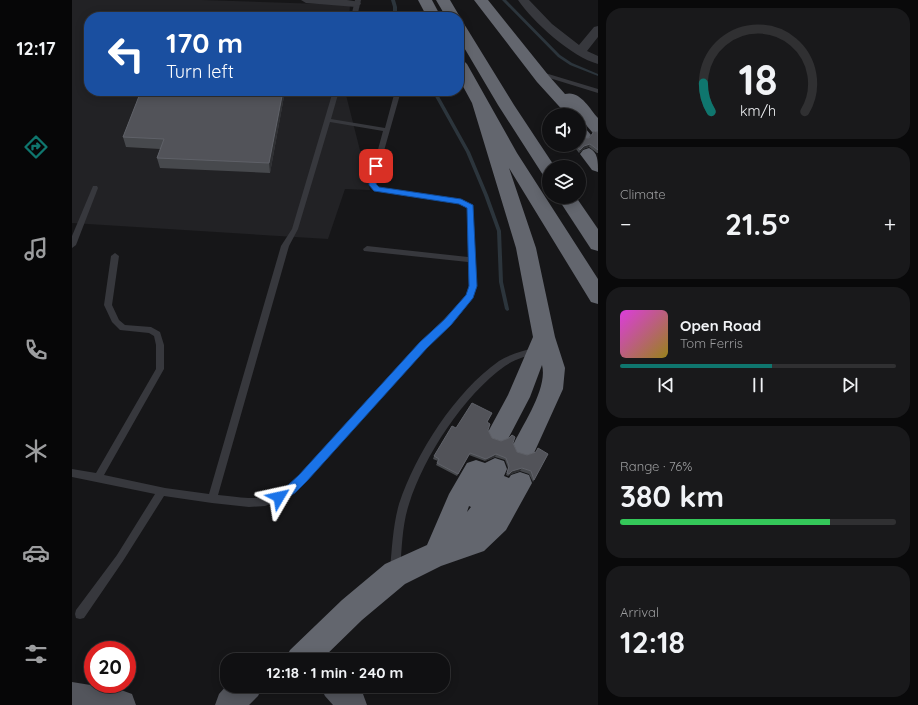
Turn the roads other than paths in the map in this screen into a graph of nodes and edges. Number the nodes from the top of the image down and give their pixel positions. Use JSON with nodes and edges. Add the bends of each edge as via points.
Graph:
{"nodes":[{"id":1,"x":306,"y":0,"type":"edge"},
{"id":2,"x":425,"y":0,"type":"edge"},
{"id":3,"x":443,"y":0,"type":"edge"},
{"id":4,"x":481,"y":0,"type":"edge"},
{"id":5,"x":523,"y":0,"type":"edge"},
{"id":6,"x":325,"y":1,"type":"edge"},
{"id":7,"x":357,"y":2,"type":"edge"},
{"id":8,"x":355,"y":12,"type":"edge"},
{"id":9,"x":431,"y":12,"type":"edge"},
{"id":10,"x":450,"y":12,"type":"edge"},
{"id":11,"x":598,"y":28,"type":"edge"},
{"id":12,"x":464,"y":35,"type":"edge"},
{"id":13,"x":580,"y":52,"type":"junction"},
{"id":14,"x":598,"y":60,"type":"edge"},
{"id":15,"x":540,"y":72,"type":"junction"},
{"id":16,"x":464,"y":74,"type":"edge"},
{"id":17,"x":598,"y":91,"type":"edge"},
{"id":18,"x":335,"y":96,"type":"edge"},
{"id":19,"x":397,"y":96,"type":"edge"},
{"id":20,"x":480,"y":104,"type":"junction"},
{"id":21,"x":553,"y":108,"type":"edge"},
{"id":22,"x":561,"y":108,"type":"edge"},
{"id":23,"x":570,"y":108,"type":"edge"},
{"id":24,"x":573,"y":108,"type":"edge"},
{"id":25,"x":328,"y":120,"type":"junction"},
{"id":26,"x":387,"y":130,"type":"junction"},
{"id":27,"x":542,"y":160,"type":"edge"},
{"id":28,"x":95,"y":188,"type":"dead end"},
{"id":29,"x":571,"y":204,"type":"edge"},
{"id":30,"x":598,"y":244,"type":"edge"},
{"id":31,"x":72,"y":245,"type":"edge"},
{"id":32,"x":367,"y":249,"type":"dead end"},
{"id":33,"x":115,"y":256,"type":"dead end"},
{"id":34,"x":472,"y":260,"type":"junction"},
{"id":35,"x":598,"y":296,"type":"edge"},
{"id":36,"x":540,"y":344,"type":"junction"},
{"id":37,"x":72,"y":473,"type":"edge"},
{"id":38,"x":98,"y":478,"type":"junction"},
{"id":39,"x":161,"y":492,"type":"junction"},
{"id":40,"x":212,"y":499,"type":"junction"},
{"id":41,"x":436,"y":554,"type":"junction"},
{"id":42,"x":395,"y":574,"type":"junction"},
{"id":43,"x":80,"y":614,"type":"dead end"},
{"id":44,"x":307,"y":653,"type":"edge"},
{"id":45,"x":240,"y":693,"type":"edge"},
{"id":46,"x":342,"y":693,"type":"edge"},
{"id":47,"x":72,"y":697,"type":"edge"},
{"id":48,"x":121,"y":705,"type":"edge"},
{"id":49,"x":230,"y":705,"type":"edge"},
{"id":50,"x":352,"y":705,"type":"edge"}],
"edges":[{"from":1,"to":6,"type":"street"},
{"from":2,"to":9,"type":"highway"},
{"from":3,"to":10,"type":"highway"},
{"from":4,"to":15,"type":"highway"},
{"from":5,"to":13,"type":"street","via":[[548,26]]},
{"from":6,"to":7,"type":"street"},
{"from":7,"to":8,"type":"lane"},
{"from":11,"to":13,"type":"street"},
{"from":12,"to":27,"type":"highway"},
{"from":13,"to":14,"type":"street"},
{"from":15,"to":17,"type":"lane"},
{"from":15,"to":21,"type":"highway","via":[[539,87]]},
{"from":15,"to":22,"type":"highway","via":[[549,93]]},
{"from":15,"to":23,"type":"highway"},
{"from":15,"to":24,"type":"highway","via":[[558,84]]},
{"from":16,"to":20,"type":"highway"},
{"from":18,"to":25,"type":"lane"},
{"from":19,"to":26,"type":"lane"},
{"from":20,"to":35,"type":"highway"},
{"from":20,"to":36,"type":"highway","via":[[526,248]]},
{"from":25,"to":26,"type":"lane"},
{"from":25,"to":40,"type":"lane","via":[[295,229],[285,246]]},
{"from":26,"to":34,"type":"lane","via":[[373,185],[377,189],[461,202],[470,207]]},
{"from":28,"to":31,"type":"lane"},
{"from":29,"to":30,"type":"highway"},
{"from":32,"to":34,"type":"lane"},
{"from":33,"to":38,"type":"lane","via":[[108,305],[119,326],[151,330],[156,334],[160,344],[160,368]]},
{"from":34,"to":40,"type":"lane","via":[[473,286],[470,296],[463,305],[291,489],[265,502]]},
{"from":36,"to":36,"type":"highway","via":[[560,358],[565,369],[565,387],[518,441],[518,397]]},
{"from":36,"to":42,"type":"lane","via":[[502,363],[489,374],[454,411],[437,437],[422,463],[405,503],[399,529]]},
{"from":37,"to":38,"type":"lane"},
{"from":38,"to":39,"type":"lane"},
{"from":39,"to":40,"type":"lane"},
{"from":39,"to":43,"type":"lane","via":[[120,558]]},
{"from":41,"to":41,"type":"highway","via":[[475,542],[497,521],[501,472],[458,502]]},
{"from":41,"to":42,"type":"highway"},
{"from":42,"to":44,"type":"highway","via":[[352,610]]},
{"from":45,"to":49,"type":"main road"},
{"from":46,"to":50,"type":"main road"},
{"from":47,"to":48,"type":"main road"}]}
